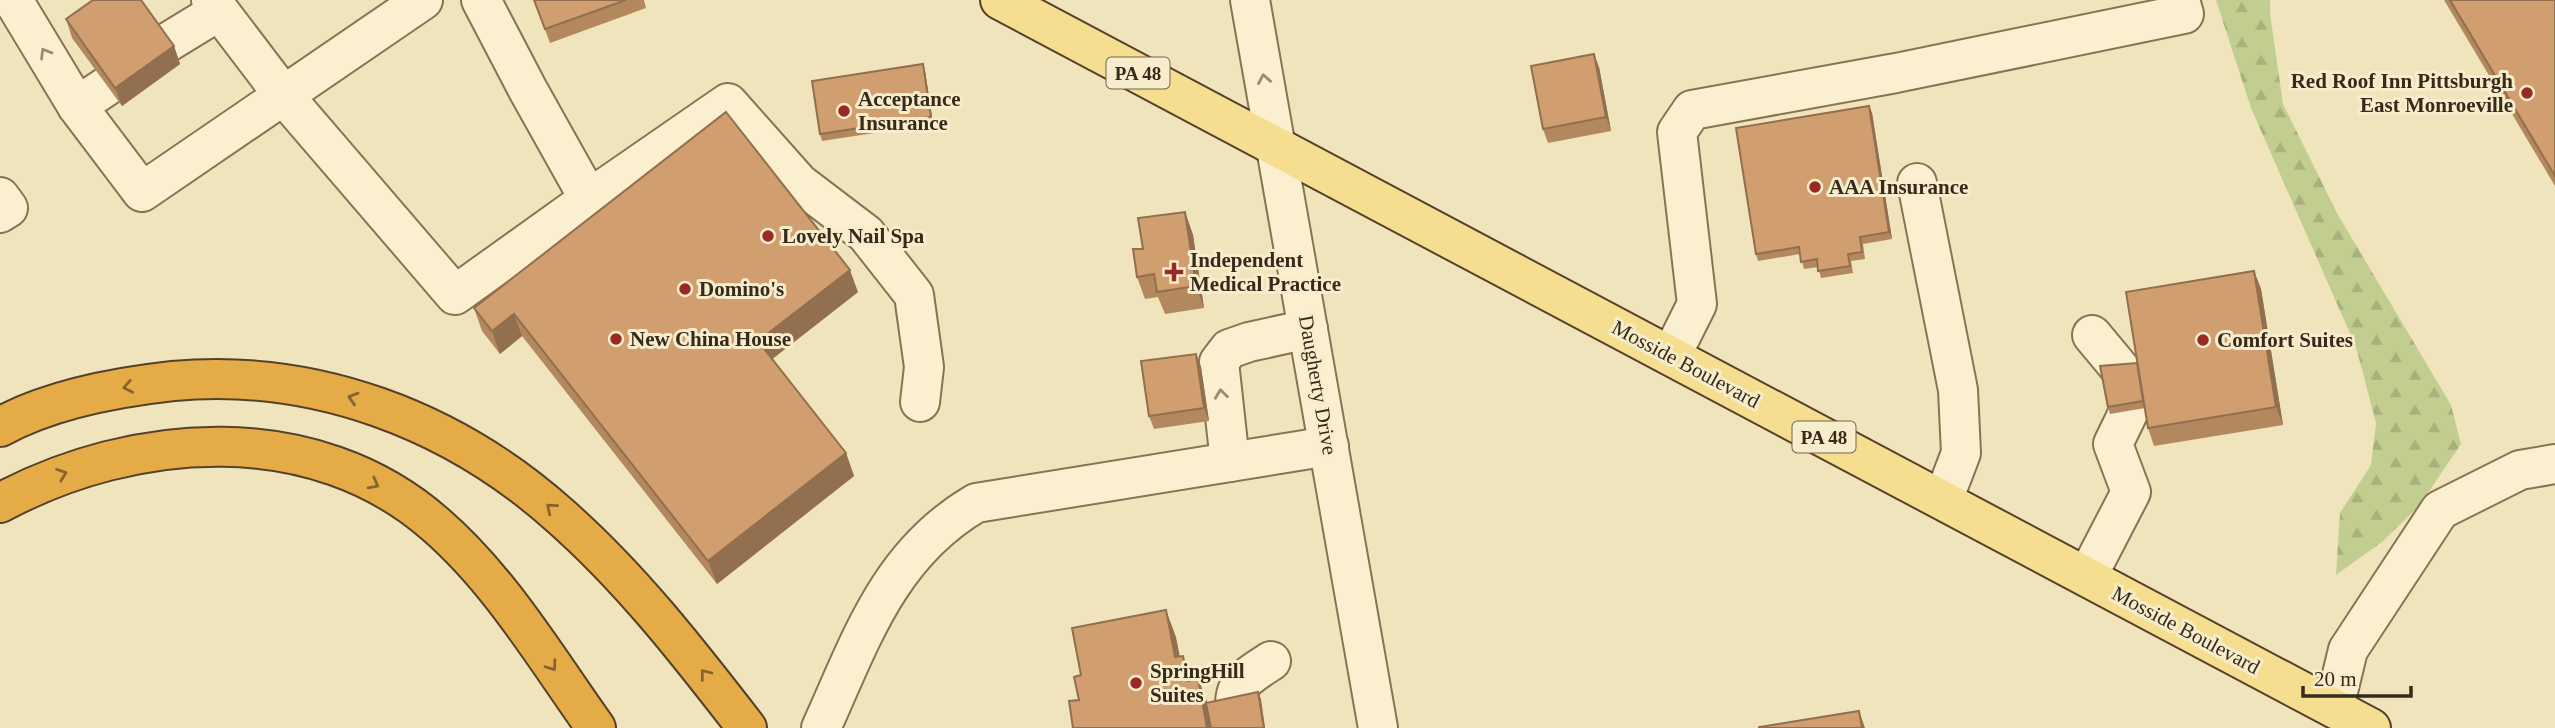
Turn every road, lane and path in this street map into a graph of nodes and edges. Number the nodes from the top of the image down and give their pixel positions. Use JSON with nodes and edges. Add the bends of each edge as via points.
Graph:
{"nodes":[{"id":1,"x":13,"y":0,"type":"edge"},
{"id":2,"x":423,"y":0,"type":"edge"},
{"id":3,"x":481,"y":0,"type":"edge"},
{"id":4,"x":1250,"y":0,"type":"edge"},
{"id":5,"x":2179,"y":0,"type":"edge"},
{"id":6,"x":215,"y":5,"type":"edge"},
{"id":7,"x":1021,"y":5,"type":"edge"},
{"id":8,"x":166,"y":44,"type":"edge"},
{"id":9,"x":284,"y":96,"type":"junction"},
{"id":10,"x":1276,"y":146,"type":"junction"},
{"id":11,"x":1917,"y":183,"type":"dead end"},
{"id":12,"x":0,"y":197,"type":"edge"},
{"id":13,"x":589,"y":199,"type":"junction"},
{"id":14,"x":0,"y":213,"type":"edge"},
{"id":15,"x":1308,"y":329,"type":"junction"},
{"id":16,"x":2092,"y":335,"type":"dead end"},
{"id":17,"x":1671,"y":356,"type":"junction"},
{"id":18,"x":920,"y":402,"type":"dead end"},
{"id":19,"x":0,"y":427,"type":"edge"},
{"id":20,"x":1328,"y":446,"type":"junction"},
{"id":21,"x":1230,"y":462,"type":"junction"},
{"id":22,"x":2555,"y":464,"type":"edge"},
{"id":23,"x":1943,"y":500,"type":"junction"},
{"id":24,"x":0,"y":503,"type":"edge"},
{"id":25,"x":2087,"y":577,"type":"junction"},
{"id":26,"x":1270,"y":661,"type":"dead end"},
{"id":27,"x":2333,"y":708,"type":"junction"},
{"id":28,"x":596,"y":728,"type":"edge"},
{"id":29,"x":747,"y":728,"type":"edge"},
{"id":30,"x":821,"y":728,"type":"edge"},
{"id":31,"x":1237,"y":728,"type":"edge"},
{"id":32,"x":1378,"y":728,"type":"edge"},
{"id":33,"x":2371,"y":728,"type":"edge"}],
"edges":[{"from":9,"to":1,"type":"street","one_way":true,"via":[[142,192],[92,96]]},
{"from":2,"to":9,"type":"street"},
{"from":3,"to":13,"type":"street"},
{"from":10,"to":4,"type":"street","name":"Daugherty Drive","one_way":true},
{"from":5,"to":17,"type":"street","via":[[2184,14],[1896,74],[1692,110],[1677,132],[1697,303]]},
{"from":6,"to":8,"type":"street"},
{"from":6,"to":9,"type":"street"},
{"from":7,"to":10,"type":"main road","name":"Mosside Boulevard","number":"PA 48"},
{"from":9,"to":13,"type":"street","via":[[455,295]]},
{"from":10,"to":15,"type":"street","name":"Daugherty Drive"},
{"from":10,"to":17,"type":"main road","name":"Mosside Boulevard","number":"PA 48"},
{"from":11,"to":23,"type":"street","via":[[1958,390],[1961,453]]},
{"from":12,"to":14,"type":"street","via":[[8,208]]},
{"from":13,"to":18,"type":"street","via":[[728,103],[799,183],[866,234],[914,295],[924,367]]},
{"from":15,"to":20,"type":"street","name":"Daugherty Drive"},
{"from":21,"to":15,"type":"street","one_way":true,"via":[[1219,362],[1229,349]]},
{"from":16,"to":25,"type":"street","via":[[2122,372],[2129,411],[2113,444],[2131,492]]},
{"from":17,"to":23,"type":"main road","name":"Mosside Boulevard","number":"PA 48"},
{"from":29,"to":19,"type":"highway","one_way":true,"via":[[640,596],[558,513],[484,457],[413,419],[330,391],[240,379],[143,384],[94,394]]},
{"from":20,"to":21,"type":"street"},
{"from":20,"to":32,"type":"street","name":"Daugherty Drive"},
{"from":21,"to":30,"type":"street","via":[[990,500],[962,512],[903,566],[872,615]]},
{"from":22,"to":27,"type":"street","via":[[2520,470],[2440,510],[2348,650]]},
{"from":23,"to":25,"type":"main road","name":"Mosside Boulevard","number":"PA 48"},
{"from":24,"to":28,"type":"highway","one_way":true,"via":[[34,484],[153,450],[236,446],[311,458],[346,470],[407,503],[459,546]]},
{"from":25,"to":27,"type":"main road","name":"Mosside Boulevard","number":"PA 48"},
{"from":26,"to":31,"type":"street","via":[[1241,681],[1234,705]]},
{"from":27,"to":33,"type":"main road","name":"Mosside Boulevard","number":"PA 48"}]}
